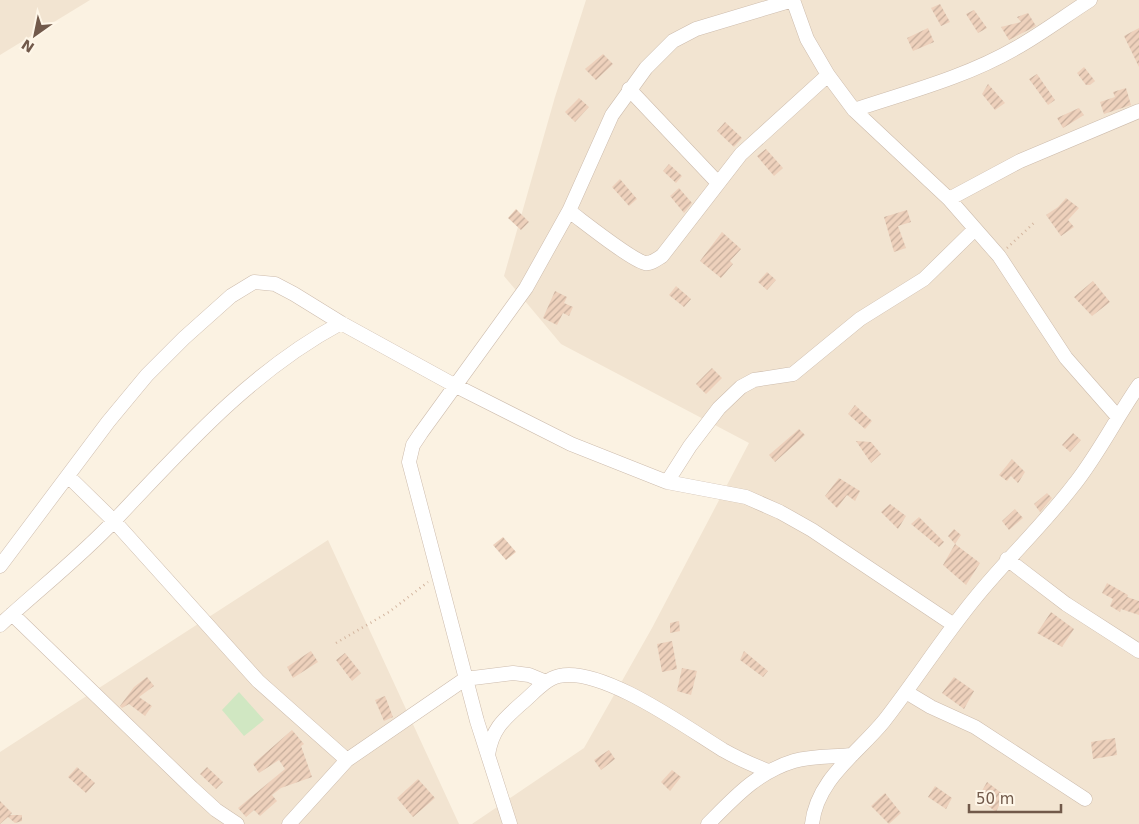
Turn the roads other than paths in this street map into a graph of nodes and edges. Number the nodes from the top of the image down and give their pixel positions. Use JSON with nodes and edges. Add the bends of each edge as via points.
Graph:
{"nodes":[{"id":1,"x":1090,"y":0,"type":"edge"},
{"id":2,"x":828,"y":76,"type":"junction"},
{"id":3,"x":629,"y":89,"type":"junction"},
{"id":4,"x":854,"y":110,"type":"junction"},
{"id":5,"x":1139,"y":111,"type":"edge"},
{"id":6,"x":718,"y":183,"type":"junction"},
{"id":7,"x":950,"y":199,"type":"junction"},
{"id":8,"x":569,"y":211,"type":"junction"},
{"id":9,"x":974,"y":229,"type":"junction"},
{"id":10,"x":341,"y":323,"type":"junction"},
{"id":11,"x":454,"y":385,"type":"junction"},
{"id":12,"x":1139,"y":385,"type":"edge"},
{"id":13,"x":1117,"y":416,"type":"junction"},
{"id":14,"x":68,"y":477,"type":"junction"},
{"id":15,"x":667,"y":482,"type":"junction"},
{"id":16,"x":114,"y":521,"type":"junction"},
{"id":17,"x":1007,"y":559,"type":"junction"},
{"id":18,"x":0,"y":566,"type":"edge"},
{"id":19,"x":12,"y":614,"type":"junction"},
{"id":20,"x":0,"y":625,"type":"edge"},
{"id":21,"x":954,"y":625,"type":"junction"},
{"id":22,"x":1139,"y":651,"type":"edge"},
{"id":23,"x":465,"y":679,"type":"junction"},
{"id":24,"x":546,"y":682,"type":"junction"},
{"id":25,"x":906,"y":692,"type":"junction"},
{"id":26,"x":852,"y":754,"type":"junction"},
{"id":27,"x":488,"y":756,"type":"junction"},
{"id":28,"x":347,"y":760,"type":"junction"},
{"id":29,"x":768,"y":771,"type":"junction"},
{"id":30,"x":1085,"y":799,"type":"dead end"},
{"id":31,"x":237,"y":824,"type":"edge"},
{"id":32,"x":289,"y":824,"type":"edge"},
{"id":33,"x":510,"y":824,"type":"edge"},
{"id":34,"x":708,"y":824,"type":"edge"},
{"id":35,"x":812,"y":824,"type":"edge"}],
"edges":[{"from":1,"to":4,"type":"street","via":[[987,63]]},
{"from":2,"to":3,"type":"street","via":[[807,39],[793,0],[696,29],[673,41]]},
{"from":2,"to":4,"type":"street"},
{"from":2,"to":6,"type":"street","via":[[748,148]]},
{"from":3,"to":6,"type":"street"},
{"from":3,"to":8,"type":"street","via":[[608,123]]},
{"from":4,"to":7,"type":"street"},
{"from":5,"to":7,"type":"street","via":[[1020,161]]},
{"from":6,"to":8,"type":"street","via":[[654,262],[645,263],[633,256]]},
{"from":7,"to":9,"type":"street"},
{"from":8,"to":11,"type":"street","via":[[526,288]]},
{"from":9,"to":13,"type":"street","via":[[999,256],[1066,358]]},
{"from":9,"to":15,"type":"street","via":[[924,279],[860,319],[798,370],[780,377],[754,380],[741,387],[719,408]]},
{"from":10,"to":11,"type":"street"},
{"from":10,"to":14,"type":"street","via":[[275,284],[254,282],[231,296],[147,375]]},
{"from":10,"to":16,"type":"street","via":[[282,359],[236,397]]},
{"from":11,"to":15,"type":"street","via":[[571,444]]},
{"from":11,"to":23,"type":"street","via":[[420,432],[409,462]]},
{"from":12,"to":13,"type":"street"},
{"from":13,"to":17,"type":"street","via":[[1074,485]]},
{"from":14,"to":16,"type":"street"},
{"from":14,"to":18,"type":"street"},
{"from":15,"to":21,"type":"street","via":[[746,497],[780,512]]},
{"from":16,"to":19,"type":"street"},
{"from":16,"to":28,"type":"street","via":[[258,681]]},
{"from":17,"to":21,"type":"street"},
{"from":17,"to":22,"type":"street","via":[[1066,604]]},
{"from":19,"to":20,"type":"street"},
{"from":19,"to":31,"type":"street","via":[[192,788]]},
{"from":21,"to":25,"type":"street"},
{"from":23,"to":24,"type":"street","via":[[513,672]]},
{"from":23,"to":27,"type":"street"},
{"from":23,"to":28,"type":"street"},
{"from":24,"to":27,"type":"street","via":[[498,726],[491,738]]},
{"from":24,"to":29,"type":"street","via":[[568,676],[604,683],[677,719],[724,750]]},
{"from":25,"to":26,"type":"street"},
{"from":25,"to":30,"type":"street","via":[[975,728]]},
{"from":26,"to":29,"type":"street","via":[[796,760]]},
{"from":26,"to":35,"type":"street","via":[[826,785],[814,808]]},
{"from":27,"to":33,"type":"street"},
{"from":28,"to":32,"type":"street"},
{"from":29,"to":34,"type":"street","via":[[747,785]]}]}
